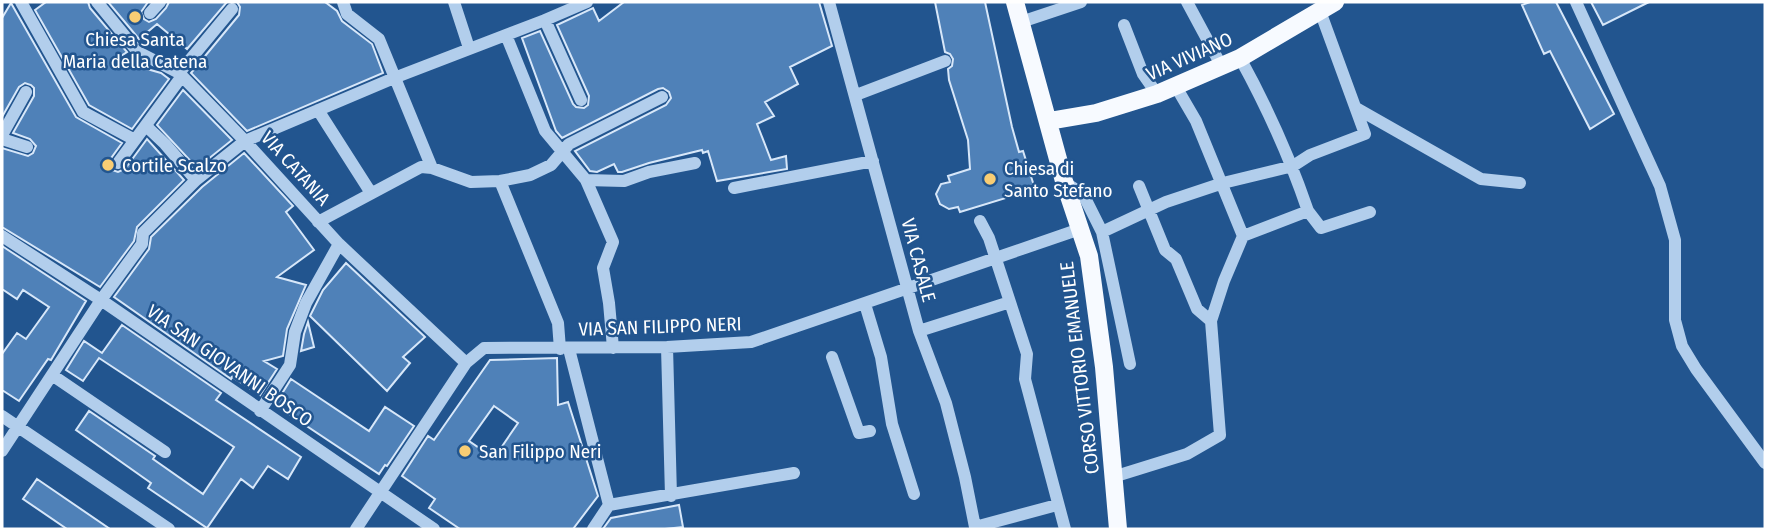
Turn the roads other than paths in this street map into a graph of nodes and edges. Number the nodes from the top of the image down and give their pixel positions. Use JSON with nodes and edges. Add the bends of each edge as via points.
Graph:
{"nodes":[{"id":1,"x":21,"y":2,"type":"edge"},
{"id":2,"x":97,"y":2,"type":"edge"},
{"id":3,"x":160,"y":2,"type":"edge"},
{"id":4,"x":343,"y":2,"type":"edge"},
{"id":5,"x":454,"y":2,"type":"edge"},
{"id":6,"x":587,"y":2,"type":"edge"},
{"id":7,"x":829,"y":2,"type":"edge"},
{"id":8,"x":1015,"y":2,"type":"edge"},
{"id":9,"x":1081,"y":2,"type":"edge"},
{"id":10,"x":1187,"y":2,"type":"edge"},
{"id":11,"x":1576,"y":2,"type":"edge"},
{"id":12,"x":1327,"y":5,"type":"edge"},
{"id":13,"x":232,"y":9,"type":"dead end"},
{"id":14,"x":150,"y":13,"type":"dead end"},
{"id":15,"x":545,"y":20,"type":"junction"},
{"id":16,"x":1021,"y":22,"type":"junction"},
{"id":17,"x":1124,"y":25,"type":"dead end"},
{"id":18,"x":506,"y":35,"type":"junction"},
{"id":19,"x":469,"y":48,"type":"junction"},
{"id":20,"x":1240,"y":58,"type":"junction"},
{"id":21,"x":945,"y":61,"type":"dead end"},
{"id":22,"x":1222,"y":66,"type":"junction"},
{"id":23,"x":180,"y":75,"type":"junction"},
{"id":24,"x":394,"y":78,"type":"junction"},
{"id":25,"x":1175,"y":85,"type":"junction"},
{"id":26,"x":26,"y":92,"type":"dead end"},
{"id":27,"x":1157,"y":94,"type":"junction"},
{"id":28,"x":856,"y":95,"type":"junction"},
{"id":29,"x":662,"y":97,"type":"dead end"},
{"id":30,"x":581,"y":100,"type":"dead end"},
{"id":31,"x":1356,"y":108,"type":"junction"},
{"id":32,"x":318,"y":110,"type":"junction"},
{"id":33,"x":1049,"y":121,"type":"junction"},
{"id":34,"x":146,"y":125,"type":"junction"},
{"id":35,"x":2,"y":137,"type":"edge"},
{"id":36,"x":135,"y":140,"type":"junction"},
{"id":37,"x":245,"y":141,"type":"junction"},
{"id":38,"x":27,"y":147,"type":"dead end"},
{"id":39,"x":561,"y":151,"type":"junction"},
{"id":40,"x":873,"y":161,"type":"junction"},
{"id":41,"x":118,"y":163,"type":"dead end"},
{"id":42,"x":695,"y":163,"type":"dead end"},
{"id":43,"x":1293,"y":166,"type":"junction"},
{"id":44,"x":432,"y":168,"type":"junction"},
{"id":45,"x":196,"y":180,"type":"junction"},
{"id":46,"x":586,"y":180,"type":"junction"},
{"id":47,"x":500,"y":181,"type":"junction"},
{"id":48,"x":1063,"y":181,"type":"junction"},
{"id":49,"x":1223,"y":183,"type":"junction"},
{"id":50,"x":1520,"y":183,"type":"dead end"},
{"id":51,"x":1139,"y":186,"type":"dead end"},
{"id":52,"x":734,"y":188,"type":"dead end"},
{"id":53,"x":371,"y":193,"type":"junction"},
{"id":54,"x":1148,"y":209,"type":"junction"},
{"id":55,"x":1308,"y":211,"type":"junction"},
{"id":56,"x":1370,"y":212,"type":"dead end"},
{"id":57,"x":980,"y":221,"type":"dead end"},
{"id":58,"x":318,"y":222,"type":"junction"},
{"id":59,"x":1080,"y":229,"type":"junction"},
{"id":60,"x":1102,"y":232,"type":"junction"},
{"id":61,"x":2,"y":236,"type":"edge"},
{"id":62,"x":1243,"y":236,"type":"junction"},
{"id":63,"x":339,"y":244,"type":"junction"},
{"id":64,"x":995,"y":258,"type":"junction"},
{"id":65,"x":906,"y":288,"type":"junction"},
{"id":66,"x":101,"y":300,"type":"junction"},
{"id":67,"x":1010,"y":302,"type":"junction"},
{"id":68,"x":864,"y":304,"type":"junction"},
{"id":69,"x":1211,"y":321,"type":"junction"},
{"id":70,"x":919,"y":331,"type":"junction"},
{"id":71,"x":667,"y":347,"type":"junction"},
{"id":72,"x":613,"y":348,"type":"junction"},
{"id":73,"x":564,"y":349,"type":"junction"},
{"id":74,"x":832,"y":357,"type":"dead end"},
{"id":75,"x":467,"y":363,"type":"junction"},
{"id":76,"x":1130,"y":364,"type":"dead end"},
{"id":77,"x":51,"y":375,"type":"junction"},
{"id":78,"x":260,"y":411,"type":"junction"},
{"id":79,"x":2,"y":416,"type":"edge"},
{"id":80,"x":17,"y":427,"type":"junction"},
{"id":81,"x":870,"y":431,"type":"dead end"},
{"id":82,"x":2,"y":451,"type":"edge"},
{"id":83,"x":165,"y":452,"type":"dead end"},
{"id":84,"x":1765,"y":463,"type":"edge"},
{"id":85,"x":794,"y":473,"type":"dead end"},
{"id":86,"x":1113,"y":477,"type":"junction"},
{"id":87,"x":381,"y":492,"type":"junction"},
{"id":88,"x":914,"y":494,"type":"dead end"},
{"id":89,"x":671,"y":496,"type":"junction"},
{"id":90,"x":609,"y":505,"type":"junction"},
{"id":91,"x":1057,"y":505,"type":"junction"},
{"id":92,"x":169,"y":529,"type":"edge"},
{"id":93,"x":356,"y":529,"type":"edge"},
{"id":94,"x":434,"y":529,"type":"edge"},
{"id":95,"x":593,"y":529,"type":"edge"},
{"id":96,"x":1065,"y":529,"type":"edge"},
{"id":97,"x":1118,"y":529,"type":"edge"}],
"edges":[{"from":1,"to":36,"type":"street","via":[[83,112]]},
{"from":2,"to":23,"type":"street","name":"VIA CATANIA","via":[[138,52]]},
{"from":3,"to":14,"type":"street"},
{"from":4,"to":24,"type":"street","via":[[347,14],[379,39]]},
{"from":5,"to":19,"type":"street"},
{"from":6,"to":15,"type":"street"},
{"from":7,"to":28,"type":"street","name":"VIA CASALE"},
{"from":8,"to":16,"type":"main road","name":"CORSO VITTORIO EMANUELE"},
{"from":9,"to":16,"type":"street"},
{"from":10,"to":22,"type":"street"},
{"from":11,"to":84,"type":"street","via":[[1660,186],[1675,240],[1675,320],[1682,346]]},
{"from":12,"to":20,"type":"main road","name":"VIA VIVIANO"},
{"from":12,"to":31,"type":"street"},
{"from":13,"to":23,"type":"street"},
{"from":15,"to":18,"type":"street"},
{"from":15,"to":30,"type":"street"},
{"from":16,"to":33,"type":"main road","name":"CORSO VITTORIO EMANUELE"},
{"from":17,"to":27,"type":"street","via":[[1143,74]]},
{"from":18,"to":19,"type":"street"},
{"from":18,"to":39,"type":"street","via":[[545,131]]},
{"from":19,"to":24,"type":"street"},
{"from":20,"to":22,"type":"main road","name":"VIA VIVIANO"},
{"from":20,"to":43,"type":"street"},
{"from":21,"to":28,"type":"street"},
{"from":22,"to":25,"type":"main road","name":"VIA VIVIANO"},
{"from":23,"to":34,"type":"street"},
{"from":23,"to":37,"type":"street","name":"VIA CATANIA"},
{"from":24,"to":32,"type":"street"},
{"from":24,"to":44,"type":"street"},
{"from":25,"to":27,"type":"main road","name":"VIA VIVIANO"},
{"from":25,"to":49,"type":"street"},
{"from":26,"to":35,"type":"street"},
{"from":27,"to":33,"type":"main road","name":"VIA VIVIANO","via":[[1096,113]]},
{"from":28,"to":40,"type":"street","name":"VIA CASALE"},
{"from":29,"to":39,"type":"street"},
{"from":31,"to":43,"type":"street","via":[[1365,134]]},
{"from":31,"to":50,"type":"street","via":[[1481,179]]},
{"from":32,"to":37,"type":"street"},
{"from":32,"to":53,"type":"street"},
{"from":33,"to":48,"type":"main road","name":"CORSO VITTORIO EMANUELE"},
{"from":34,"to":36,"type":"street"},
{"from":34,"to":45,"type":"street"},
{"from":35,"to":38,"type":"street"},
{"from":36,"to":41,"type":"street"},
{"from":37,"to":45,"type":"street"},
{"from":37,"to":58,"type":"street","name":"VIA CATANIA"},
{"from":39,"to":46,"type":"street"},
{"from":39,"to":47,"type":"street","via":[[551,165]]},
{"from":40,"to":52,"type":"street"},
{"from":40,"to":65,"type":"street","name":"VIA CASALE"},
{"from":42,"to":46,"type":"street","via":[[624,181]]},
{"from":43,"to":49,"type":"street"},
{"from":43,"to":55,"type":"street"},
{"from":44,"to":47,"type":"street","via":[[471,182]]},
{"from":44,"to":53,"type":"street","via":[[421,167]]},
{"from":45,"to":66,"type":"street","via":[[143,233],[142,244]]},
{"from":46,"to":72,"type":"street","via":[[613,243],[603,268]]},
{"from":47,"to":73,"type":"street","via":[[558,323]]},
{"from":48,"to":59,"type":"main road","name":"CORSO VITTORIO EMANUELE"},
{"from":48,"to":60,"type":"street","via":[[1083,194]]},
{"from":49,"to":54,"type":"street"},
{"from":49,"to":62,"type":"street"},
{"from":51,"to":54,"type":"street"},
{"from":53,"to":58,"type":"street"},
{"from":54,"to":60,"type":"street"},
{"from":54,"to":69,"type":"street","via":[[1197,309]]},
{"from":55,"to":56,"type":"street","via":[[1321,228]]},
{"from":55,"to":62,"type":"street"},
{"from":57,"to":64,"type":"street"},
{"from":58,"to":63,"type":"street","name":"VIA CATANIA"},
{"from":59,"to":64,"type":"street","name":"VIA SAN FILIPPO NERI"},
{"from":59,"to":86,"type":"main road","name":"CORSO VITTORIO EMANUELE","via":[[1089,256]]},
{"from":60,"to":76,"type":"street"},
{"from":61,"to":66,"type":"street","name":"VIA SAN GIOVANNI BOSCO"},
{"from":62,"to":69,"type":"street"},
{"from":63,"to":75,"type":"street","name":"VIA CATANIA"},
{"from":63,"to":78,"type":"street","via":[[306,303],[290,365]]},
{"from":64,"to":65,"type":"street","name":"VIA SAN FILIPPO NERI"},
{"from":64,"to":67,"type":"street"},
{"from":65,"to":68,"type":"street","name":"VIA SAN FILIPPO NERI"},
{"from":65,"to":70,"type":"street","name":"VIA CASALE"},
{"from":66,"to":77,"type":"street"},
{"from":66,"to":78,"type":"street","name":"VIA SAN GIOVANNI BOSCO"},
{"from":67,"to":70,"type":"street"},
{"from":67,"to":91,"type":"street","via":[[1027,354],[1025,379]]},
{"from":68,"to":71,"type":"street","name":"VIA SAN FILIPPO NERI","via":[[751,342]]},
{"from":68,"to":88,"type":"street"},
{"from":69,"to":86,"type":"street","via":[[1220,435],[1187,454]]},
{"from":70,"to":91,"type":"street","name":"VIA CASALE","via":[[946,403],[975,527]]},
{"from":71,"to":72,"type":"street","name":"VIA SAN FILIPPO NERI"},
{"from":71,"to":89,"type":"street"},
{"from":72,"to":73,"type":"street","name":"VIA SAN FILIPPO NERI"},
{"from":73,"to":75,"type":"street","name":"VIA SAN FILIPPO NERI","via":[[484,348]]},
{"from":73,"to":90,"type":"street"},
{"from":74,"to":81,"type":"street","via":[[859,433]]},
{"from":75,"to":87,"type":"street","name":"VIA SAN FILIPPO NERI"},
{"from":77,"to":80,"type":"street"},
{"from":77,"to":83,"type":"street"},
{"from":78,"to":87,"type":"street","name":"VIA SAN GIOVANNI BOSCO"},
{"from":79,"to":80,"type":"street"},
{"from":80,"to":82,"type":"street"},
{"from":80,"to":92,"type":"street"},
{"from":85,"to":89,"type":"street"},
{"from":86,"to":97,"type":"main road","name":"CORSO VITTORIO EMANUELE"},
{"from":87,"to":93,"type":"street","name":"VIA SAN FILIPPO NERI"},
{"from":87,"to":94,"type":"street","name":"VIA SAN GIOVANNI BOSCO"},
{"from":89,"to":90,"type":"street"},
{"from":90,"to":95,"type":"street"},
{"from":91,"to":96,"type":"street"}]}
